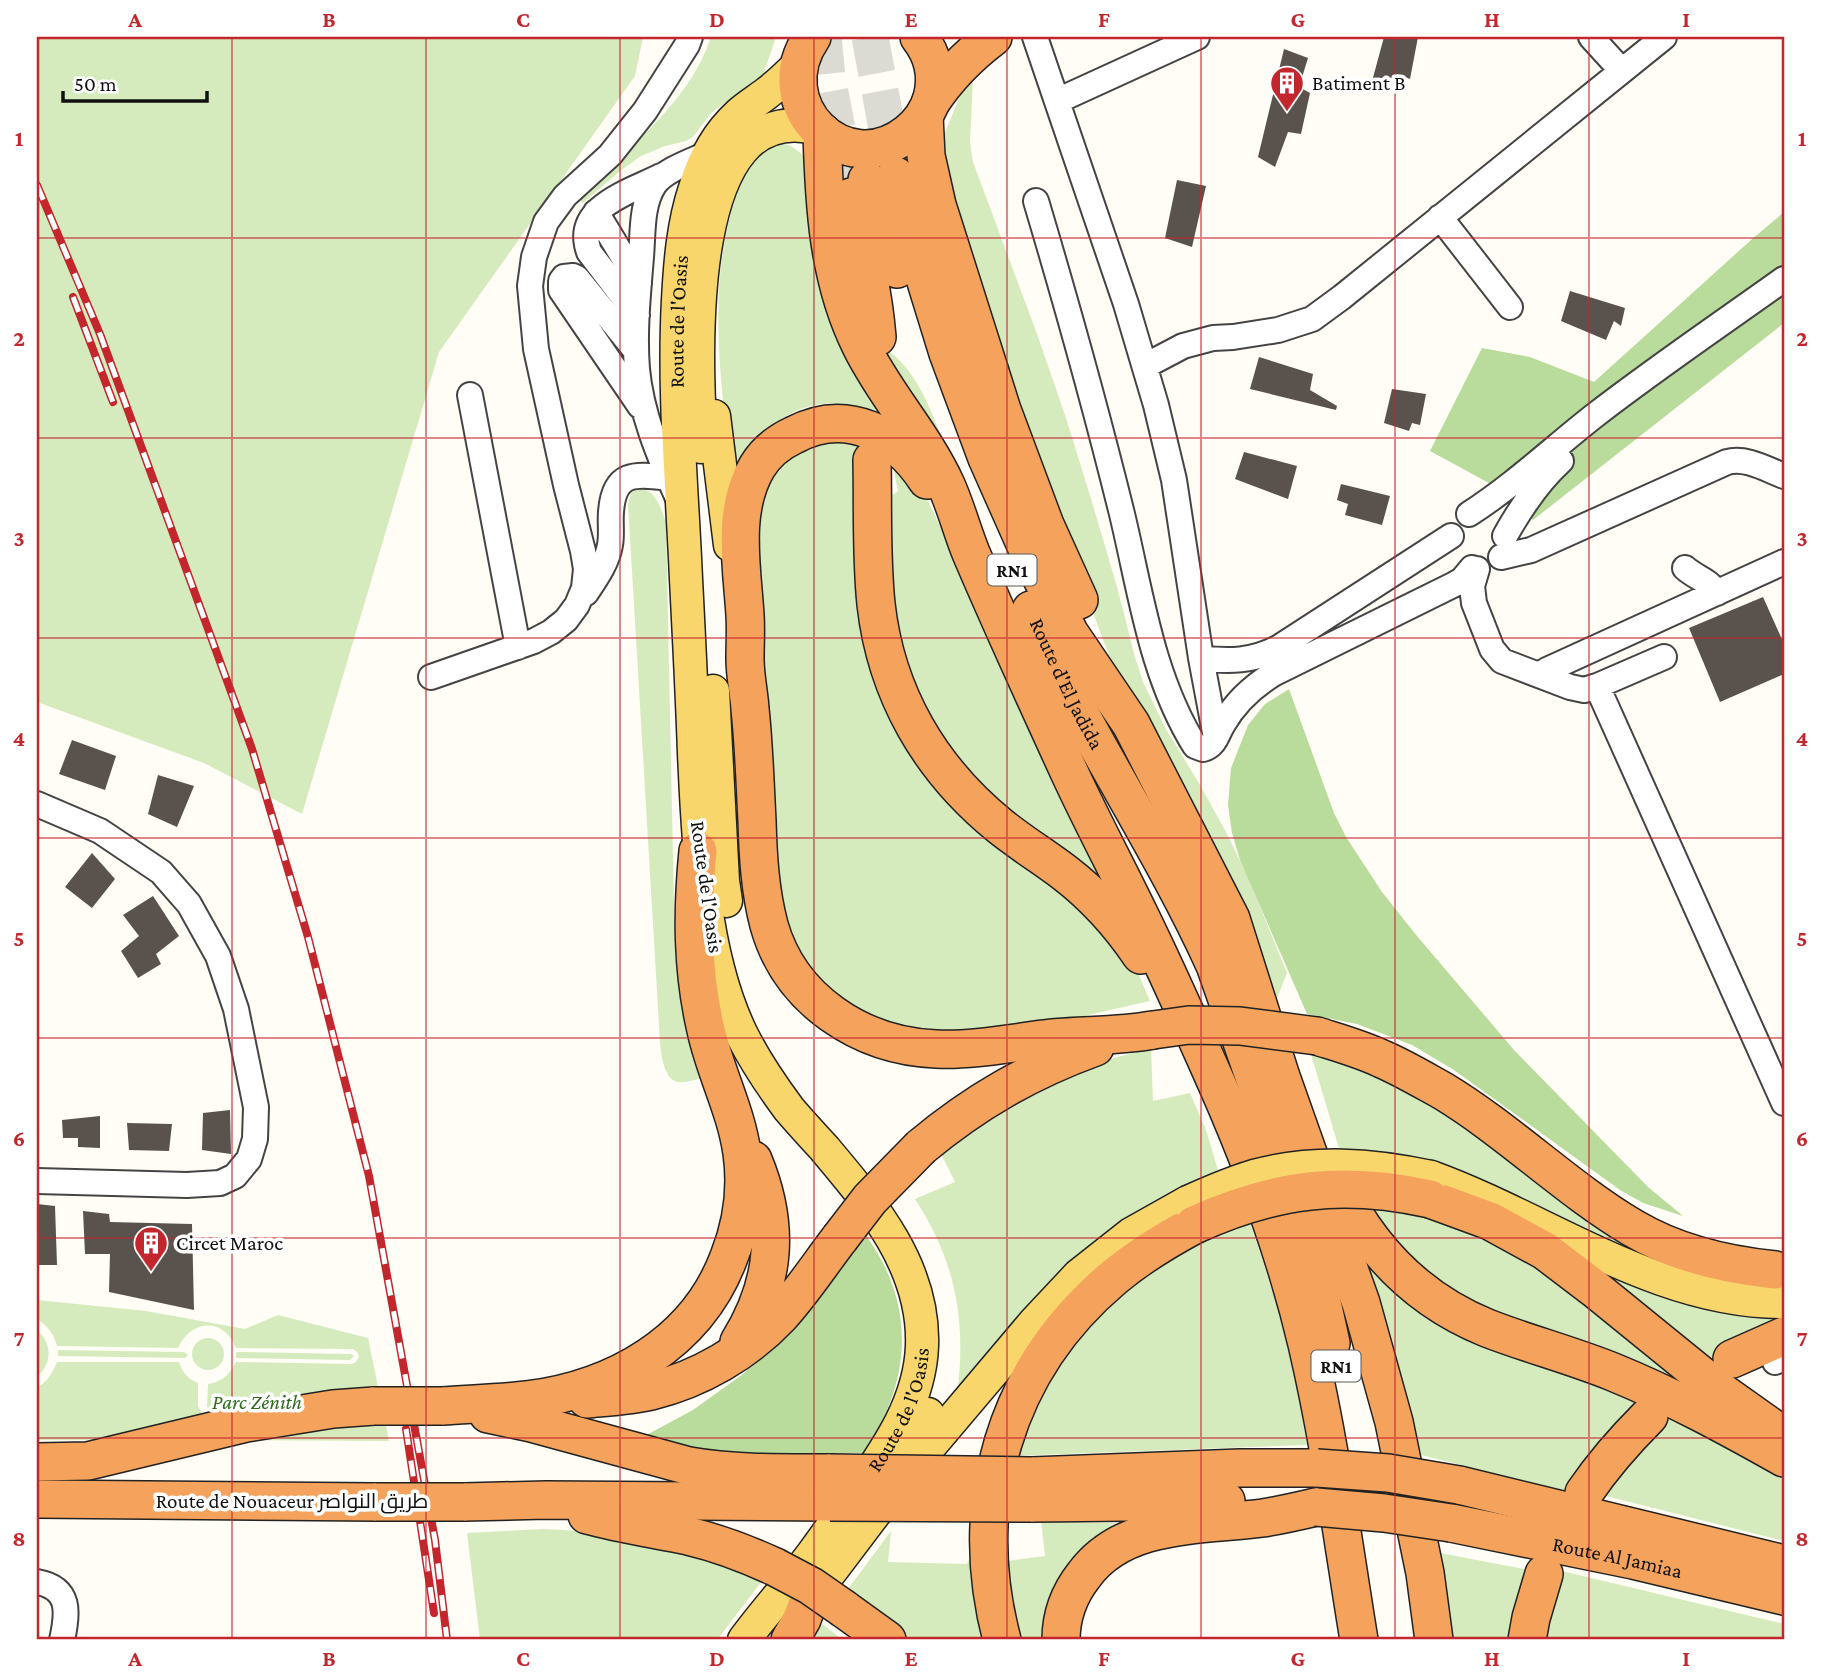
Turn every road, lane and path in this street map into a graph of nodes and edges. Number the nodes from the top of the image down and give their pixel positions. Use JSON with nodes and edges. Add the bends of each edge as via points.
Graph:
{"nodes":[{"id":1,"x":690,"y":37,"type":"edge"},
{"id":2,"x":919,"y":37,"type":"edge"},
{"id":3,"x":993,"y":37,"type":"edge"},
{"id":4,"x":1035,"y":37,"type":"edge"},
{"id":5,"x":1197,"y":37,"type":"edge"},
{"id":6,"x":1591,"y":37,"type":"edge"},
{"id":7,"x":1664,"y":37,"type":"edge"},
{"id":8,"x":806,"y":46,"type":"edge"},
{"id":9,"x":1622,"y":71,"type":"junction"},
{"id":10,"x":1057,"y":102,"type":"junction"},
{"id":11,"x":927,"y":109,"type":"junction"},
{"id":12,"x":820,"y":131,"type":"junction"},
{"id":13,"x":709,"y":153,"type":"junction"},
{"id":14,"x":661,"y":176,"type":"junction"},
{"id":15,"x":870,"y":180,"type":"junction"},
{"id":16,"x":1036,"y":201,"type":"dead end"},
{"id":17,"x":596,"y":212,"type":"junction"},
{"id":18,"x":1440,"y":217,"type":"junction"},
{"id":19,"x":1784,"y":279,"type":"edge"},
{"id":20,"x":639,"y":283,"type":"junction"},
{"id":21,"x":1784,"y":296,"type":"edge"},
{"id":22,"x":1510,"y":307,"type":"dead end"},
{"id":23,"x":637,"y":315,"type":"junction"},
{"id":24,"x":699,"y":330,"type":"junction"},
{"id":25,"x":877,"y":337,"type":"dead end"},
{"id":26,"x":636,"y":351,"type":"junction"},
{"id":27,"x":1145,"y":366,"type":"junction"},
{"id":28,"x":470,"y":394,"type":"dead end"},
{"id":29,"x":646,"y":414,"type":"junction"},
{"id":30,"x":872,"y":460,"type":"dead end"},
{"id":31,"x":1784,"y":476,"type":"edge"},
{"id":32,"x":669,"y":478,"type":"junction"},
{"id":33,"x":683,"y":508,"type":"junction"},
{"id":34,"x":1469,"y":514,"type":"junction"},
{"id":35,"x":1451,"y":536,"type":"junction"},
{"id":36,"x":1503,"y":547,"type":"junction"},
{"id":37,"x":969,"y":550,"type":"junction"},
{"id":38,"x":1784,"y":562,"type":"edge"},
{"id":39,"x":1685,"y":568,"type":"dead end"},
{"id":40,"x":1474,"y":569,"type":"junction"},
{"id":41,"x":1717,"y":593,"type":"junction"},
{"id":42,"x":577,"y":605,"type":"junction"},
{"id":43,"x":518,"y":647,"type":"junction"},
{"id":44,"x":1664,"y":657,"type":"dead end"},
{"id":45,"x":1201,"y":658,"type":"junction"},
{"id":46,"x":745,"y":661,"type":"junction"},
{"id":47,"x":1539,"y":675,"type":"junction"},
{"id":48,"x":431,"y":677,"type":"dead end"},
{"id":49,"x":1597,"y":686,"type":"junction"},
{"id":50,"x":1131,"y":724,"type":"junction"},
{"id":51,"x":1216,"y":738,"type":"junction"},
{"id":52,"x":37,"y":804,"type":"edge"},
{"id":53,"x":698,"y":851,"type":"junction"},
{"id":54,"x":1141,"y":1032,"type":"junction"},
{"id":55,"x":1216,"y":1082,"type":"junction"},
{"id":56,"x":1271,"y":1088,"type":"junction"},
{"id":57,"x":1784,"y":1102,"type":"edge"},
{"id":58,"x":738,"y":1131,"type":"junction"},
{"id":59,"x":37,"y":1181,"type":"edge"},
{"id":60,"x":1430,"y":1188,"type":"junction"},
{"id":61,"x":1191,"y":1213,"type":"junction"},
{"id":62,"x":1781,"y":1281,"type":"edge"},
{"id":63,"x":1781,"y":1352,"type":"edge"},
{"id":64,"x":1731,"y":1359,"type":"dead end"},
{"id":65,"x":725,"y":1361,"type":"junction"},
{"id":66,"x":528,"y":1400,"type":"junction"},
{"id":67,"x":442,"y":1406,"type":"junction"},
{"id":68,"x":1649,"y":1416,"type":"dead end"},
{"id":69,"x":1784,"y":1437,"type":"edge"},
{"id":70,"x":1784,"y":1458,"type":"edge"},
{"id":71,"x":37,"y":1462,"type":"edge"},
{"id":72,"x":830,"y":1488,"type":"junction"},
{"id":73,"x":1031,"y":1490,"type":"junction"},
{"id":74,"x":1584,"y":1493,"type":"dead end"},
{"id":75,"x":887,"y":1497,"type":"junction"},
{"id":76,"x":37,"y":1499,"type":"edge"},
{"id":77,"x":547,"y":1500,"type":"junction"},
{"id":78,"x":1316,"y":1507,"type":"junction"},
{"id":79,"x":1784,"y":1564,"type":"edge"},
{"id":80,"x":1544,"y":1574,"type":"dead end"},
{"id":81,"x":37,"y":1582,"type":"edge"},
{"id":82,"x":1784,"y":1597,"type":"edge"},
{"id":83,"x":809,"y":1600,"type":"junction"},
{"id":84,"x":870,"y":1629,"type":"edge"},
{"id":85,"x":62,"y":1640,"type":"edge"},
{"id":86,"x":744,"y":1640,"type":"edge"},
{"id":87,"x":778,"y":1640,"type":"edge"},
{"id":88,"x":790,"y":1640,"type":"edge"},
{"id":89,"x":1002,"y":1640,"type":"edge"},
{"id":90,"x":1061,"y":1640,"type":"edge"},
{"id":91,"x":1359,"y":1640,"type":"edge"},
{"id":92,"x":1383,"y":1640,"type":"edge"},
{"id":93,"x":1434,"y":1640,"type":"edge"},
{"id":94,"x":1527,"y":1640,"type":"edge"}],
"edges":[{"from":1,"to":42,"type":"street","via":[[645,111],[610,155],[565,195],[547,222],[534,257],[530,286],[536,349],[586,569]]},
{"from":2,"to":11,"type":"highway","via":[[935,78]]},
{"from":3,"to":11,"type":"highway","via":[[953,72]]},
{"from":4,"to":10,"type":"street"},
{"from":5,"to":10,"type":"street"},
{"from":6,"to":9,"type":"street"},
{"from":7,"to":9,"type":"street"},
{"from":8,"to":12,"type":"highway","via":[[797,78],[799,92],[809,118]]},
{"from":8,"to":13,"type":"main road","name":"Route de l'Oasis","via":[[772,90],[729,124]]},
{"from":9,"to":18,"type":"street"},
{"from":10,"to":27,"type":"street"},
{"from":11,"to":12,"type":"highway","via":[[904,136],[877,147],[848,146]]},
{"from":11,"to":50,"type":"highway","via":[[926,156],[937,205],[1002,410],[1045,525]]},
{"from":12,"to":24,"type":"main road","name":"Route de l'Oasis","via":[[796,124],[774,128],[753,138],[737,154],[718,196],[706,240]]},
{"from":12,"to":37,"type":"highway","via":[[830,244],[841,296],[862,348],[947,487]]},
{"from":13,"to":14,"type":"street"},
{"from":13,"to":33,"type":"main road","name":"Route de l'Oasis","via":[[688,210],[679,274],[676,373]]},
{"from":14,"to":17,"type":"street"},
{"from":14,"to":20,"type":"street","via":[[646,204]]},
{"from":15,"to":25,"type":"highway","via":[[869,273]]},
{"from":15,"to":50,"type":"highway","name":"Route d'El Jadida","number":"RN1","via":[[915,246],[987,458],[1031,557],[1070,635]]},
{"from":15,"to":56,"type":"highway","name":"Route d'El Jadida","number":"RN1","via":[[925,352],[1008,562],[1083,719],[1197,926]]},
{"from":16,"to":51,"type":"street","via":[[1099,423],[1160,673],[1195,746],[1208,748]]},
{"from":17,"to":20,"type":"street"},
{"from":17,"to":23,"type":"street","via":[[587,226],[589,252]]},
{"from":18,"to":22,"type":"street"},
{"from":18,"to":27,"type":"street","via":[[1312,318],[1278,330],[1183,346]]},
{"from":19,"to":34,"type":"street","via":[[1630,388]]},
{"from":20,"to":23,"type":"street"},
{"from":21,"to":36,"type":"street","via":[[1572,452],[1521,508]]},
{"from":23,"to":26,"type":"street"},
{"from":24,"to":46,"type":"main road","via":[[711,386]]},
{"from":24,"to":75,"type":"main road","name":"Route de l'Oasis","via":[[723,881],[734,948],[748,995],[787,1070],[902,1216],[930,1266],[939,1298],[943,1325],[940,1377],[923,1425]]},
{"from":26,"to":29,"type":"street"},
{"from":26,"to":29,"type":"street","via":[[577,278],[564,277],[561,290]]},
{"from":27,"to":45,"type":"street","via":[[1174,480]]},
{"from":28,"to":43,"type":"street"},
{"from":29,"to":32,"type":"street"},
{"from":30,"to":55,"type":"highway","via":[[876,604],[889,665],[912,723],[942,768],[979,807],[1067,874],[1110,914],[1146,962]]},
{"from":31,"to":36,"type":"street","via":[[1733,460],[1531,550]]},
{"from":32,"to":33,"type":"street"},
{"from":32,"to":42,"type":"street","via":[[636,475],[623,480],[610,514],[606,559]]},
{"from":33,"to":53,"type":"main road","name":"Route de l'Oasis"},
{"from":34,"to":35,"type":"street","via":[[1457,523]]},
{"from":34,"to":36,"type":"street","via":[[1492,517],[1503,529]]},
{"from":35,"to":40,"type":"street","via":[[1455,557]]},
{"from":35,"to":45,"type":"street","via":[[1267,654],[1236,661]]},
{"from":36,"to":40,"type":"street","via":[[1490,566]]},
{"from":37,"to":46,"type":"highway","via":[[925,477],[903,450],[884,436],[848,424],[812,426],[796,433],[766,455],[748,484],[744,501],[740,558]]},
{"from":37,"to":55,"type":"highway"},
{"from":38,"to":41,"type":"street"},
{"from":39,"to":41,"type":"street","via":[[1708,581]]},
{"from":40,"to":47,"type":"street","via":[[1472,594],[1492,649],[1502,661]]},
{"from":40,"to":51,"type":"street","via":[[1455,584],[1273,674],[1239,701]]},
{"from":41,"to":47,"type":"street"},
{"from":42,"to":43,"type":"street","via":[[551,632]]},
{"from":43,"to":48,"type":"street"},
{"from":44,"to":49,"type":"street"},
{"from":45,"to":51,"type":"street"},
{"from":46,"to":54,"type":"highway","via":[[763,897],[775,943],[808,995],[858,1030],[918,1048]]},
{"from":47,"to":49,"type":"street","via":[[1577,689]]},
{"from":49,"to":57,"type":"street"},
{"from":50,"to":56,"type":"highway","name":"Route d'El Jadida","number":"RN1","via":[[1231,919]]},
{"from":52,"to":59,"type":"street","via":[[100,831],[161,872],[189,904],[218,956],[236,1009],[256,1107],[249,1159],[235,1176],[220,1183]]},
{"from":53,"to":58,"type":"highway","via":[[693,916],[696,982],[706,1032]]},
{"from":53,"to":86,"type":"main road","name":"Route de l'Oasis","via":[[717,962],[742,1034],[791,1111],[874,1210],[907,1267],[921,1322],[917,1379],[898,1429],[814,1553]]},
{"from":54,"to":62,"type":"highway","bridge":true,"via":[[1189,1025],[1240,1026],[1317,1037],[1384,1059],[1489,1122],[1634,1229],[1672,1247]]},
{"from":54,"to":65,"type":"highway","bridge":true,"via":[[1065,1058],[1004,1087],[957,1118],[870,1199],[781,1315]]},
{"from":55,"to":91,"type":"highway","via":[[1267,1211],[1307,1343]]},
{"from":56,"to":70,"type":"highway","via":[[1317,1137],[1359,1224],[1391,1264],[1427,1295],[1488,1328],[1656,1390]]},
{"from":56,"to":92,"type":"highway","number":"RN1","via":[[1353,1446]]},
{"from":56,"to":93,"type":"highway","number":"RN1","via":[[1361,1303],[1394,1422]]},
{"from":58,"to":65,"type":"highway","via":[[765,1193],[771,1246],[758,1308]]},
{"from":58,"to":66,"type":"highway","via":[[744,1176],[740,1222],[725,1267],[705,1304],[678,1335],[626,1370]]},
{"from":60,"to":61,"type":"highway","bridge":true,"via":[[1404,1194],[1350,1188],[1296,1192]]},
{"from":60,"to":62,"type":"main road","via":[[1492,1201],[1604,1255],[1673,1284],[1717,1296],[1743,1300]]},
{"from":60,"to":69,"type":"highway","via":[[1545,1251]]},
{"from":61,"to":75,"type":"main road","via":[[1131,1234],[1079,1275]]},
{"from":61,"to":89,"type":"highway","via":[[1071,1319],[1022,1394],[1002,1448],[990,1503],[989,1568]]},
{"from":63,"to":64,"type":"highway"},
{"from":65,"to":66,"type":"highway","via":[[649,1391],[579,1400]]},
{"from":66,"to":67,"type":"highway"},
{"from":67,"to":71,"type":"highway","bridge":true,"via":[[333,1409],[268,1419],[88,1461]]},
{"from":67,"to":72,"type":"highway","via":[[531,1423],[677,1463]]},
{"from":68,"to":74,"type":"highway"},
{"from":72,"to":73,"type":"highway","bridge":true},
{"from":72,"to":77,"type":"highway","name":"Route de Nouaceur طريق النواصر"},
{"from":73,"to":78,"type":"highway","name":"Route Al Jamiaa"},
{"from":73,"to":79,"type":"highway","name":"Route Al Jamiaa","bridge":true,"via":[[1240,1468],[1388,1473],[1459,1485]]},
{"from":75,"to":83,"type":"main road","name":"Route de l'Oasis"},
{"from":76,"to":77,"type":"highway","name":"Route de Nouaceur طريق النواصر","bridge":true},
{"from":77,"to":84,"type":"highway","bridge":true,"via":[[607,1521],[741,1552],[811,1586]]},
{"from":78,"to":82,"type":"highway","name":"Route Al Jamiaa","bridge":true,"via":[[1451,1524],[1633,1560]]},
{"from":78,"to":90,"type":"highway","via":[[1173,1527],[1126,1540],[1106,1552],[1076,1585],[1066,1606]]},
{"from":80,"to":94,"type":"highway"},
{"from":81,"to":85,"type":"street","via":[[49,1584],[64,1599]]},
{"from":83,"to":87,"type":"main road","name":"Route de l'Oasis"},
{"from":83,"to":88,"type":"highway"}]}
